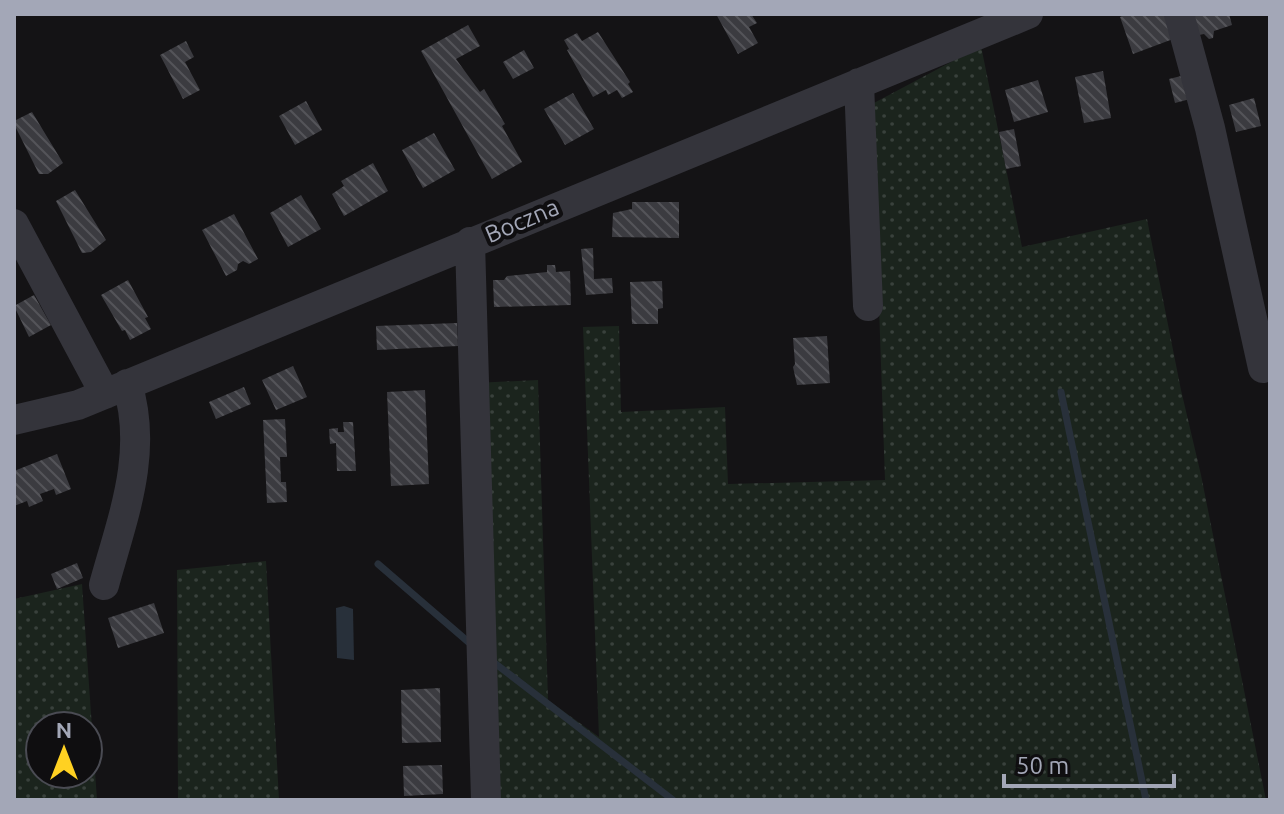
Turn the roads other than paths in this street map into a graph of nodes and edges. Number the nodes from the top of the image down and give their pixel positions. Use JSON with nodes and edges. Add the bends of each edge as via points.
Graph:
{"nodes":[{"id":1,"x":1028,"y":14,"type":"edge"},
{"id":2,"x":1179,"y":14,"type":"edge"},
{"id":3,"x":859,"y":83,"type":"junction"},
{"id":4,"x":14,"y":224,"type":"edge"},
{"id":5,"x":470,"y":242,"type":"junction"},
{"id":6,"x":868,"y":306,"type":"dead end"},
{"id":7,"x":1263,"y":368,"type":"dead end"},
{"id":8,"x":116,"y":389,"type":"junction"},
{"id":9,"x":14,"y":420,"type":"edge"},
{"id":10,"x":104,"y":585,"type":"dead end"},
{"id":11,"x":486,"y":800,"type":"edge"}],
"edges":[{"from":1,"to":3,"type":"street","name":"Boczna"},
{"from":2,"to":7,"type":"street"},
{"from":3,"to":5,"type":"street","name":"Boczna"},
{"from":3,"to":6,"type":"street"},
{"from":4,"to":8,"type":"street"},
{"from":5,"to":8,"type":"street","name":"Boczna"},
{"from":5,"to":11,"type":"street"},
{"from":8,"to":9,"type":"street","name":"Boczna","via":[[78,405]]},
{"from":8,"to":10,"type":"street","via":[[136,416],[137,444]]}]}
